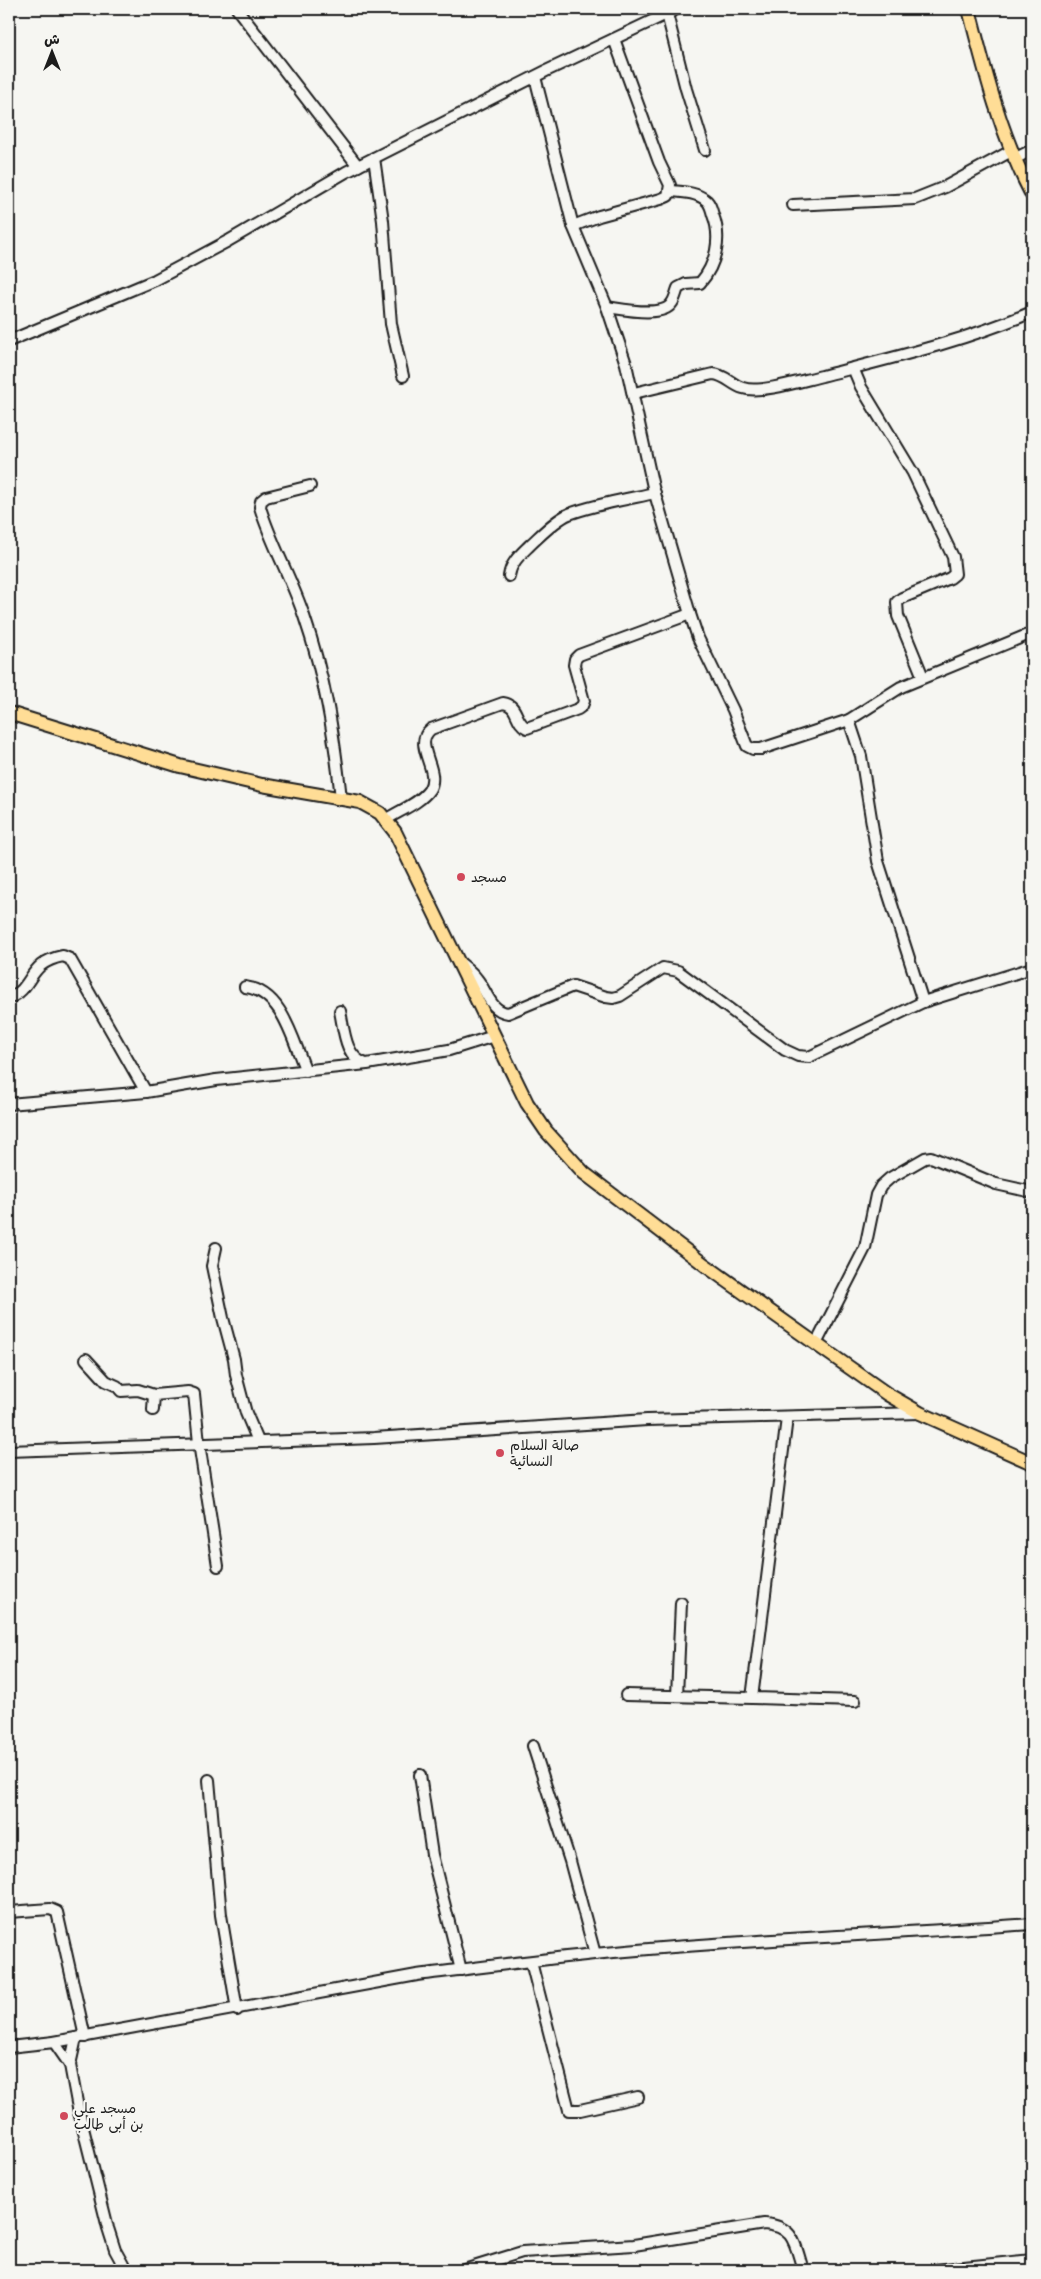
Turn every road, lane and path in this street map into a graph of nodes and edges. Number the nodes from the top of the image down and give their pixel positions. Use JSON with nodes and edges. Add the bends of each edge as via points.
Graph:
{"nodes":[{"id":1,"x":969,"y":9,"type":"edge"},
{"id":2,"x":237,"y":10,"type":"edge"},
{"id":3,"x":672,"y":11,"type":"edge"},
{"id":4,"x":614,"y":39,"type":"junction"},
{"id":5,"x":535,"y":77,"type":"junction"},
{"id":6,"x":705,"y":150,"type":"dead end"},
{"id":7,"x":1032,"y":150,"type":"edge"},
{"id":8,"x":1012,"y":155,"type":"junction"},
{"id":9,"x":374,"y":158,"type":"junction"},
{"id":10,"x":358,"y":166,"type":"junction"},
{"id":11,"x":670,"y":192,"type":"junction"},
{"id":12,"x":1032,"y":195,"type":"edge"},
{"id":13,"x":793,"y":205,"type":"dead end"},
{"id":14,"x":573,"y":226,"type":"junction"},
{"id":15,"x":607,"y":307,"type":"junction"},
{"id":16,"x":1032,"y":312,"type":"edge"},
{"id":17,"x":9,"y":341,"type":"edge"},
{"id":18,"x":853,"y":368,"type":"junction"},
{"id":19,"x":402,"y":376,"type":"dead end"},
{"id":20,"x":634,"y":393,"type":"junction"},
{"id":21,"x":310,"y":486,"type":"dead end"},
{"id":22,"x":655,"y":493,"type":"junction"},
{"id":23,"x":510,"y":576,"type":"dead end"},
{"id":24,"x":690,"y":614,"type":"junction"},
{"id":25,"x":1032,"y":633,"type":"edge"},
{"id":26,"x":923,"y":677,"type":"junction"},
{"id":27,"x":9,"y":713,"type":"edge"},
{"id":28,"x":848,"y":720,"type":"junction"},
{"id":29,"x":341,"y":798,"type":"junction"},
{"id":30,"x":386,"y":819,"type":"junction"},
{"id":31,"x":458,"y":962,"type":"junction"},
{"id":32,"x":1032,"y":968,"type":"edge"},
{"id":33,"x":245,"y":987,"type":"dead end"},
{"id":34,"x":9,"y":998,"type":"edge"},
{"id":35,"x":923,"y":1002,"type":"junction"},
{"id":36,"x":340,"y":1011,"type":"dead end"},
{"id":37,"x":494,"y":1036,"type":"junction"},
{"id":38,"x":367,"y":1064,"type":"junction"},
{"id":39,"x":306,"y":1070,"type":"junction"},
{"id":40,"x":146,"y":1092,"type":"junction"},
{"id":41,"x":9,"y":1104,"type":"edge"},
{"id":42,"x":1032,"y":1192,"type":"edge"},
{"id":43,"x":216,"y":1248,"type":"dead end"},
{"id":44,"x":816,"y":1344,"type":"junction"},
{"id":45,"x":86,"y":1359,"type":"dead end"},
{"id":46,"x":154,"y":1396,"type":"junction"},
{"id":47,"x":153,"y":1410,"type":"dead end"},
{"id":48,"x":920,"y":1413,"type":"junction"},
{"id":49,"x":787,"y":1418,"type":"junction"},
{"id":50,"x":258,"y":1441,"type":"junction"},
{"id":51,"x":199,"y":1443,"type":"junction"},
{"id":52,"x":9,"y":1450,"type":"edge"},
{"id":53,"x":1032,"y":1463,"type":"edge"},
{"id":54,"x":218,"y":1566,"type":"dead end"},
{"id":55,"x":681,"y":1603,"type":"dead end"},
{"id":56,"x":626,"y":1695,"type":"dead end"},
{"id":57,"x":677,"y":1696,"type":"junction"},
{"id":58,"x":752,"y":1698,"type":"junction"},
{"id":59,"x":855,"y":1701,"type":"dead end"},
{"id":60,"x":533,"y":1746,"type":"dead end"},
{"id":61,"x":420,"y":1775,"type":"dead end"},
{"id":62,"x":209,"y":1780,"type":"dead end"},
{"id":63,"x":9,"y":1912,"type":"edge"},
{"id":64,"x":1032,"y":1924,"type":"edge"},
{"id":65,"x":595,"y":1954,"type":"junction"},
{"id":66,"x":531,"y":1962,"type":"junction"},
{"id":67,"x":461,"y":1970,"type":"junction"},
{"id":68,"x":237,"y":2010,"type":"junction"},
{"id":69,"x":80,"y":2038,"type":"junction"},
{"id":70,"x":54,"y":2042,"type":"junction"},
{"id":71,"x":9,"y":2048,"type":"edge"},
{"id":72,"x":70,"y":2065,"type":"junction"},
{"id":73,"x":638,"y":2097,"type":"dead end"},
{"id":74,"x":1032,"y":2260,"type":"edge"},
{"id":75,"x":126,"y":2270,"type":"edge"},
{"id":76,"x":464,"y":2270,"type":"edge"},
{"id":77,"x":803,"y":2270,"type":"edge"},
{"id":78,"x":935,"y":2270,"type":"edge"}],
"edges":[{"from":1,"to":8,"type":"main road"},
{"from":2,"to":10,"type":"street"},
{"from":3,"to":4,"type":"street"},
{"from":3,"to":6,"type":"street","via":[[686,89]]},
{"from":4,"to":5,"type":"street"},
{"from":4,"to":11,"type":"street"},
{"from":5,"to":9,"type":"street"},
{"from":5,"to":14,"type":"street"},
{"from":7,"to":8,"type":"street"},
{"from":8,"to":12,"type":"main road"},
{"from":8,"to":13,"type":"street","via":[[915,199]]},
{"from":9,"to":10,"type":"street"},
{"from":9,"to":19,"type":"street","via":[[380,189],[391,324]]},
{"from":10,"to":17,"type":"street","via":[[155,280]]},
{"from":11,"to":14,"type":"street","via":[[661,199]]},
{"from":11,"to":15,"type":"street","via":[[691,193],[707,202],[712,211],[718,228],[718,245],[705,277],[700,283],[678,288],[672,304],[666,308],[649,312]]},
{"from":14,"to":15,"type":"street"},
{"from":15,"to":20,"type":"street"},
{"from":16,"to":18,"type":"street","via":[[992,328]]},
{"from":18,"to":20,"type":"street","via":[[774,387],[743,388],[722,375],[713,374]]},
{"from":18,"to":26,"type":"street","via":[[861,387],[913,472],[955,567],[955,574],[950,578],[897,602],[898,616]]},
{"from":20,"to":22,"type":"street"},
{"from":21,"to":29,"type":"street","via":[[266,497],[260,501],[260,507],[304,614],[322,669]]},
{"from":22,"to":23,"type":"street","via":[[568,515],[516,559]]},
{"from":22,"to":24,"type":"street"},
{"from":24,"to":28,"type":"street","via":[[747,746],[761,749]]},
{"from":24,"to":30,"type":"street","via":[[579,655],[574,665],[584,702],[578,708],[527,728],[520,724],[514,708],[503,703],[431,729],[424,734],[423,740],[432,772],[429,790],[422,798]]},
{"from":25,"to":26,"type":"street"},
{"from":26,"to":28,"type":"street"},
{"from":27,"to":29,"type":"main road","via":[[180,766],[262,785]]},
{"from":28,"to":35,"type":"street","via":[[861,756],[878,860]]},
{"from":29,"to":30,"type":"main road","via":[[368,805]]},
{"from":30,"to":31,"type":"main road"},
{"from":31,"to":35,"type":"street","via":[[478,979],[500,1012],[508,1012],[573,986],[606,997],[620,996],[662,968],[670,968],[786,1050],[809,1057]]},
{"from":31,"to":37,"type":"main road"},
{"from":32,"to":35,"type":"street"},
{"from":33,"to":39,"type":"street","via":[[255,988],[269,997],[281,1013]]},
{"from":34,"to":40,"type":"street","via":[[21,992],[41,964],[64,956],[70,959]]},
{"from":36,"to":38,"type":"street","via":[[352,1056]]},
{"from":37,"to":38,"type":"street","via":[[449,1050]]},
{"from":37,"to":44,"type":"main road","via":[[535,1117],[570,1159],[704,1265]]},
{"from":38,"to":39,"type":"street"},
{"from":39,"to":40,"type":"street"},
{"from":40,"to":41,"type":"street"},
{"from":42,"to":44,"type":"street","via":[[996,1184],[931,1157],[890,1178],[876,1195],[865,1248]]},
{"from":43,"to":50,"type":"street","via":[[212,1266],[223,1318],[246,1413]]},
{"from":44,"to":48,"type":"main road"},
{"from":45,"to":46,"type":"street","via":[[106,1381],[121,1390],[138,1390]]},
{"from":46,"to":47,"type":"street"},
{"from":46,"to":51,"type":"street","via":[[181,1392],[194,1394]]},
{"from":48,"to":49,"type":"street"},
{"from":48,"to":53,"type":"main road"},
{"from":49,"to":50,"type":"street","via":[[602,1422],[374,1438]]},
{"from":49,"to":58,"type":"street"},
{"from":50,"to":51,"type":"street"},
{"from":51,"to":52,"type":"street"},
{"from":51,"to":54,"type":"street"},
{"from":55,"to":57,"type":"street"},
{"from":56,"to":57,"type":"street"},
{"from":57,"to":58,"type":"street"},
{"from":58,"to":59,"type":"street"},
{"from":60,"to":65,"type":"street","via":[[570,1861]]},
{"from":61,"to":67,"type":"street","via":[[432,1855]]},
{"from":62,"to":68,"type":"street","via":[[222,1915]]},
{"from":63,"to":69,"type":"street","via":[[50,1909],[57,1912]]},
{"from":64,"to":65,"type":"street"},
{"from":65,"to":66,"type":"street"},
{"from":66,"to":67,"type":"street"},
{"from":66,"to":73,"type":"street","via":[[570,2110]]},
{"from":67,"to":68,"type":"street","via":[[417,1975]]},
{"from":68,"to":69,"type":"street"},
{"from":69,"to":70,"type":"street"},
{"from":69,"to":72,"type":"street"},
{"from":70,"to":71,"type":"street"},
{"from":70,"to":72,"type":"street"},
{"from":72,"to":75,"type":"street","via":[[102,2210],[115,2250]]},
{"from":74,"to":78,"type":"street"},
{"from":76,"to":77,"type":"street","via":[[522,2252],[634,2245],[764,2224],[776,2225],[791,2234]]}]}
